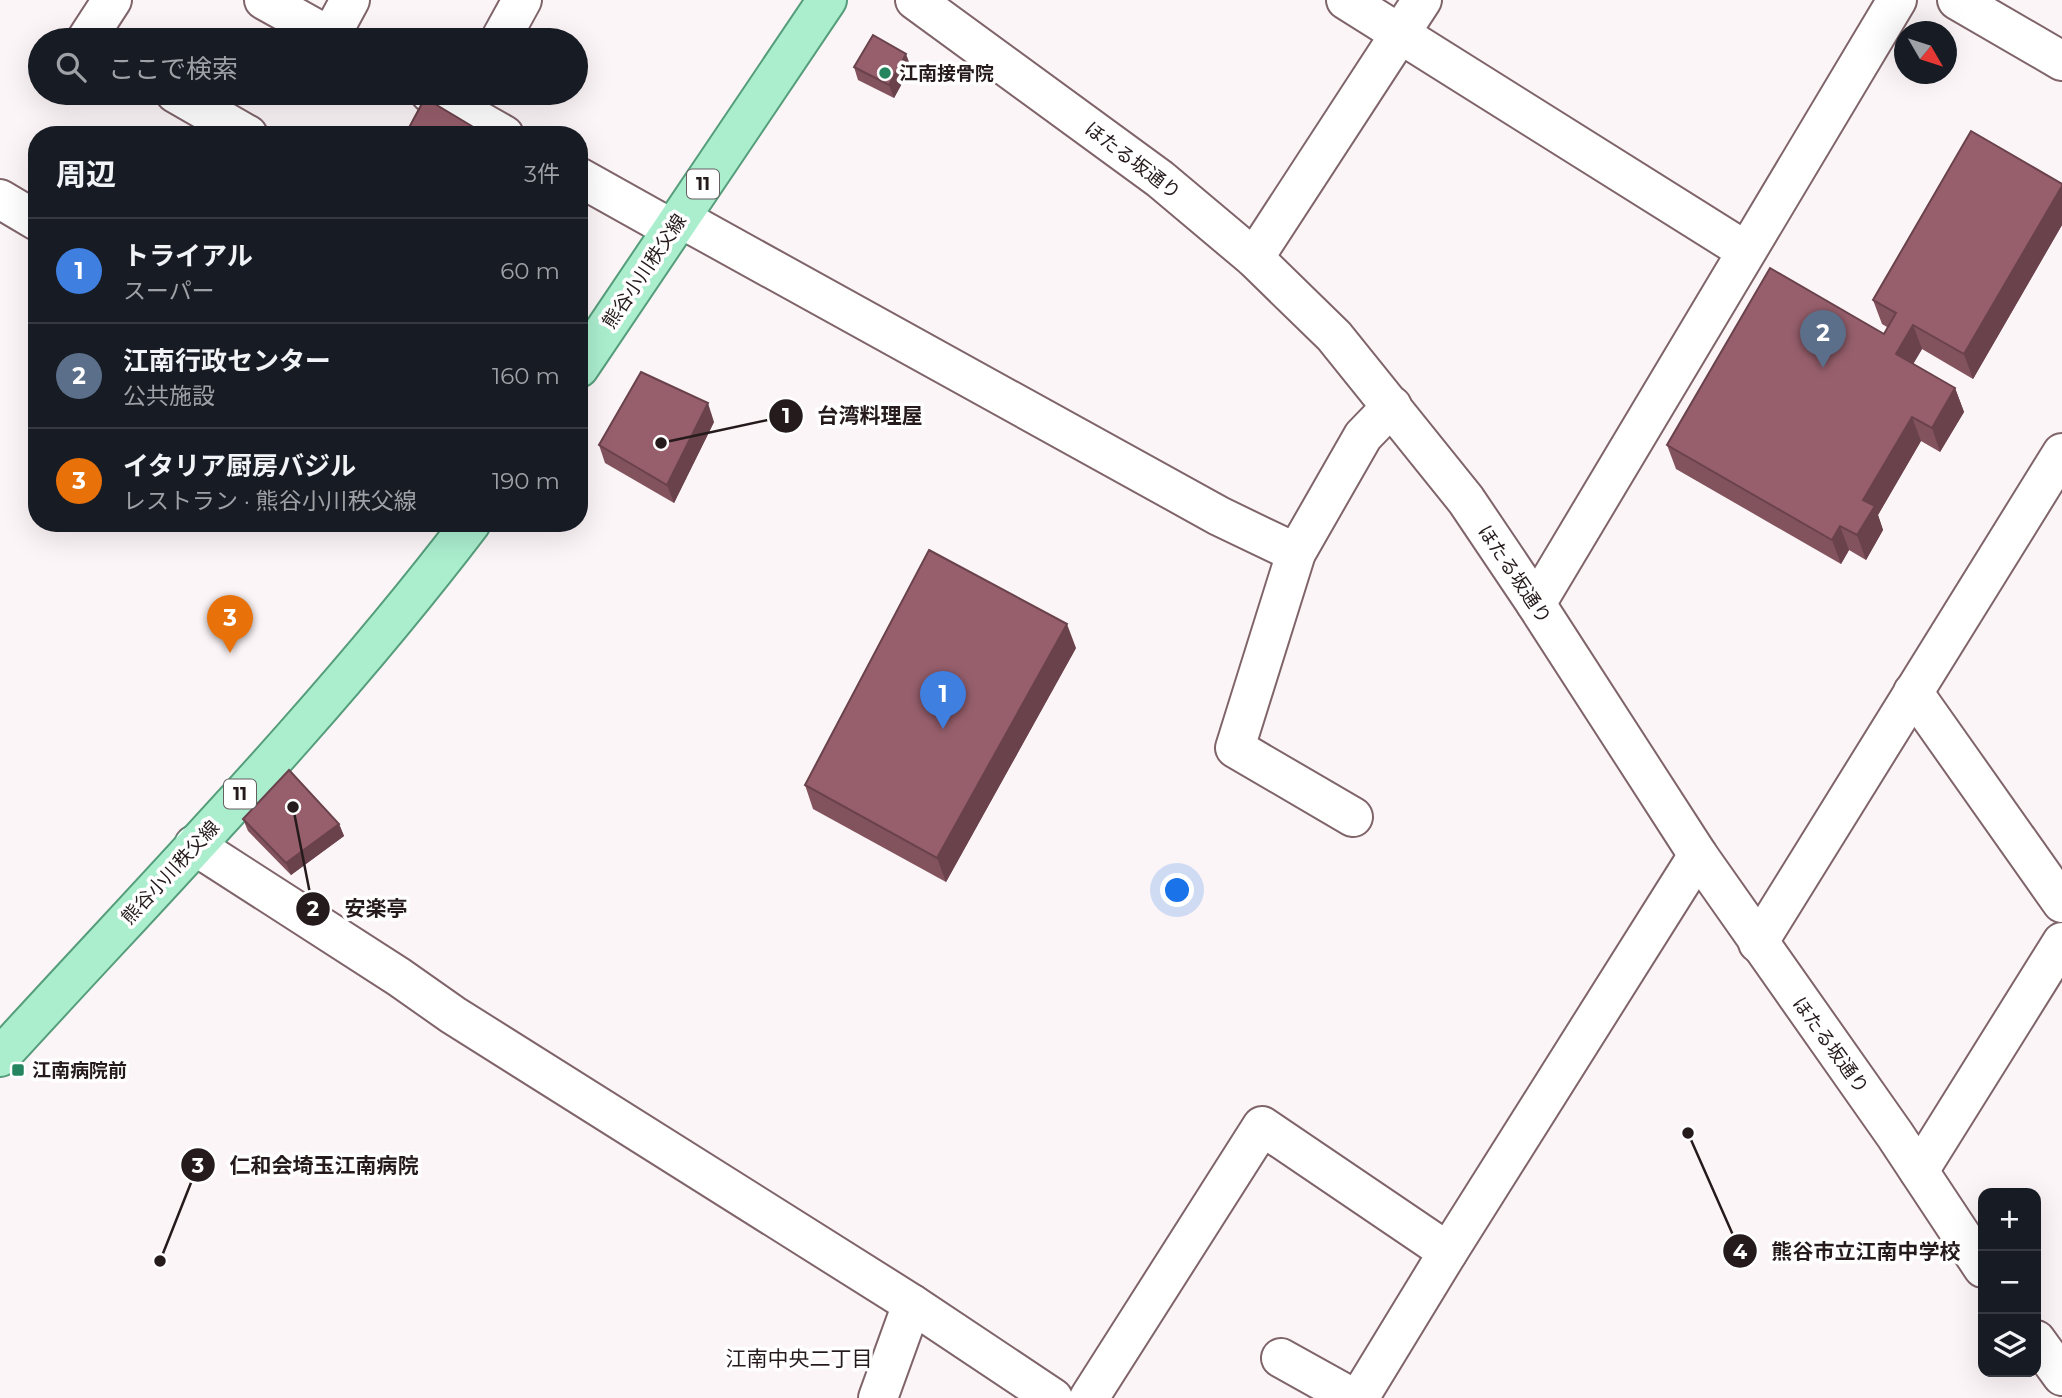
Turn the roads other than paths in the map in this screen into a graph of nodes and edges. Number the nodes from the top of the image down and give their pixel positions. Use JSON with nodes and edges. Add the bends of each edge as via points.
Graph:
{"nodes":[{"id":1,"x":112,"y":0,"type":"edge"},
{"id":2,"x":264,"y":0,"type":"edge"},
{"id":3,"x":350,"y":0,"type":"edge"},
{"id":4,"x":522,"y":0,"type":"edge"},
{"id":5,"x":827,"y":0,"type":"edge"},
{"id":6,"x":915,"y":0,"type":"edge"},
{"id":7,"x":1346,"y":0,"type":"edge"},
{"id":8,"x":1422,"y":0,"type":"edge"},
{"id":9,"x":1896,"y":0,"type":"edge"},
{"id":10,"x":1957,"y":0,"type":"edge"},
{"id":11,"x":94,"y":28,"type":"edge"},
{"id":12,"x":315,"y":28,"type":"edge"},
{"id":13,"x":337,"y":28,"type":"edge"},
{"id":14,"x":507,"y":28,"type":"edge"},
{"id":15,"x":1400,"y":34,"type":"junction"},
{"id":16,"x":2062,"y":61,"type":"edge"},
{"id":17,"x":196,"y":105,"type":"edge"},
{"id":18,"x":462,"y":105,"type":"edge"},
{"id":19,"x":232,"y":126,"type":"edge"},
{"id":20,"x":492,"y":126,"type":"edge"},
{"id":21,"x":588,"y":181,"type":"edge"},
{"id":22,"x":0,"y":200,"type":"edge"},
{"id":23,"x":28,"y":216,"type":"edge"},
{"id":24,"x":676,"y":223,"type":"junction"},
{"id":25,"x":1746,"y":251,"type":"junction"},
{"id":26,"x":1254,"y":258,"type":"junction"},
{"id":27,"x":588,"y":340,"type":"edge"},
{"id":28,"x":1392,"y":406,"type":"junction"},
{"id":29,"x":2062,"y":453,"type":"edge"},
{"id":30,"x":464,"y":532,"type":"edge"},
{"id":31,"x":1296,"y":553,"type":"junction"},
{"id":32,"x":1535,"y":604,"type":"junction"},
{"id":33,"x":1913,"y":692,"type":"junction"},
{"id":34,"x":1353,"y":817,"type":"dead end"},
{"id":35,"x":194,"y":845,"type":"junction"},
{"id":36,"x":1698,"y":855,"type":"junction"},
{"id":37,"x":2062,"y":903,"type":"edge"},
{"id":38,"x":2062,"y":942,"type":"edge"},
{"id":39,"x":1758,"y":943,"type":"junction"},
{"id":40,"x":0,"y":1057,"type":"edge"},
{"id":41,"x":1919,"y":1171,"type":"junction"},
{"id":42,"x":1448,"y":1252,"type":"junction"},
{"id":43,"x":1978,"y":1260,"type":"edge"},
{"id":44,"x":912,"y":1304,"type":"junction"},
{"id":45,"x":2041,"y":1351,"type":"edge"},
{"id":46,"x":1281,"y":1358,"type":"dead end"},
{"id":47,"x":2055,"y":1382,"type":"edge"},
{"id":48,"x":878,"y":1398,"type":"edge"},
{"id":49,"x":1053,"y":1398,"type":"edge"},
{"id":50,"x":1089,"y":1398,"type":"edge"},
{"id":51,"x":1353,"y":1398,"type":"edge"},
{"id":52,"x":1359,"y":1398,"type":"edge"}],
"edges":[{"from":1,"to":11,"type":"street"},
{"from":2,"to":12,"type":"street"},
{"from":3,"to":13,"type":"street"},
{"from":4,"to":14,"type":"street"},
{"from":5,"to":24,"type":"main road","name":"熊谷小川秩父線","number":"11"},
{"from":6,"to":26,"type":"street","name":"ほたる坂通り","via":[[1160,179]]},
{"from":7,"to":15,"type":"street"},
{"from":8,"to":15,"type":"street"},
{"from":9,"to":25,"type":"street"},
{"from":10,"to":16,"type":"street"},
{"from":15,"to":25,"type":"street"},
{"from":15,"to":26,"type":"street"},
{"from":17,"to":19,"type":"street"},
{"from":18,"to":20,"type":"street"},
{"from":21,"to":24,"type":"street"},
{"from":22,"to":23,"type":"street"},
{"from":24,"to":27,"type":"main road","name":"熊谷小川秩父線","number":"11"},
{"from":24,"to":31,"type":"street","via":[[1219,516]]},
{"from":25,"to":32,"type":"street"},
{"from":26,"to":28,"type":"street","name":"ほたる坂通り","via":[[1334,337]]},
{"from":28,"to":31,"type":"street","via":[[1363,436]]},
{"from":28,"to":32,"type":"street","name":"ほたる坂通り","via":[[1466,500]]},
{"from":29,"to":33,"type":"street"},
{"from":30,"to":35,"type":"main road","name":"熊谷小川秩父線","number":"11","via":[[369,650]]},
{"from":31,"to":34,"type":"street","via":[[1235,748]]},
{"from":32,"to":36,"type":"street","name":"ほたる坂通り"},
{"from":33,"to":37,"type":"street"},
{"from":33,"to":39,"type":"street"},
{"from":35,"to":40,"type":"main road","name":"熊谷小川秩父線","number":"11"},
{"from":35,"to":44,"type":"street","via":[[625,1126]]},
{"from":36,"to":39,"type":"street","name":"ほたる坂通り"},
{"from":36,"to":42,"type":"street"},
{"from":38,"to":41,"type":"street"},
{"from":39,"to":41,"type":"street","name":"ほたる坂通り"},
{"from":41,"to":43,"type":"street","name":"ほたる坂通り"},
{"from":42,"to":50,"type":"street","via":[[1262,1126]]},
{"from":42,"to":52,"type":"street"},
{"from":44,"to":48,"type":"street"},
{"from":44,"to":49,"type":"street"},
{"from":45,"to":47,"type":"street"},
{"from":46,"to":51,"type":"street"}]}
